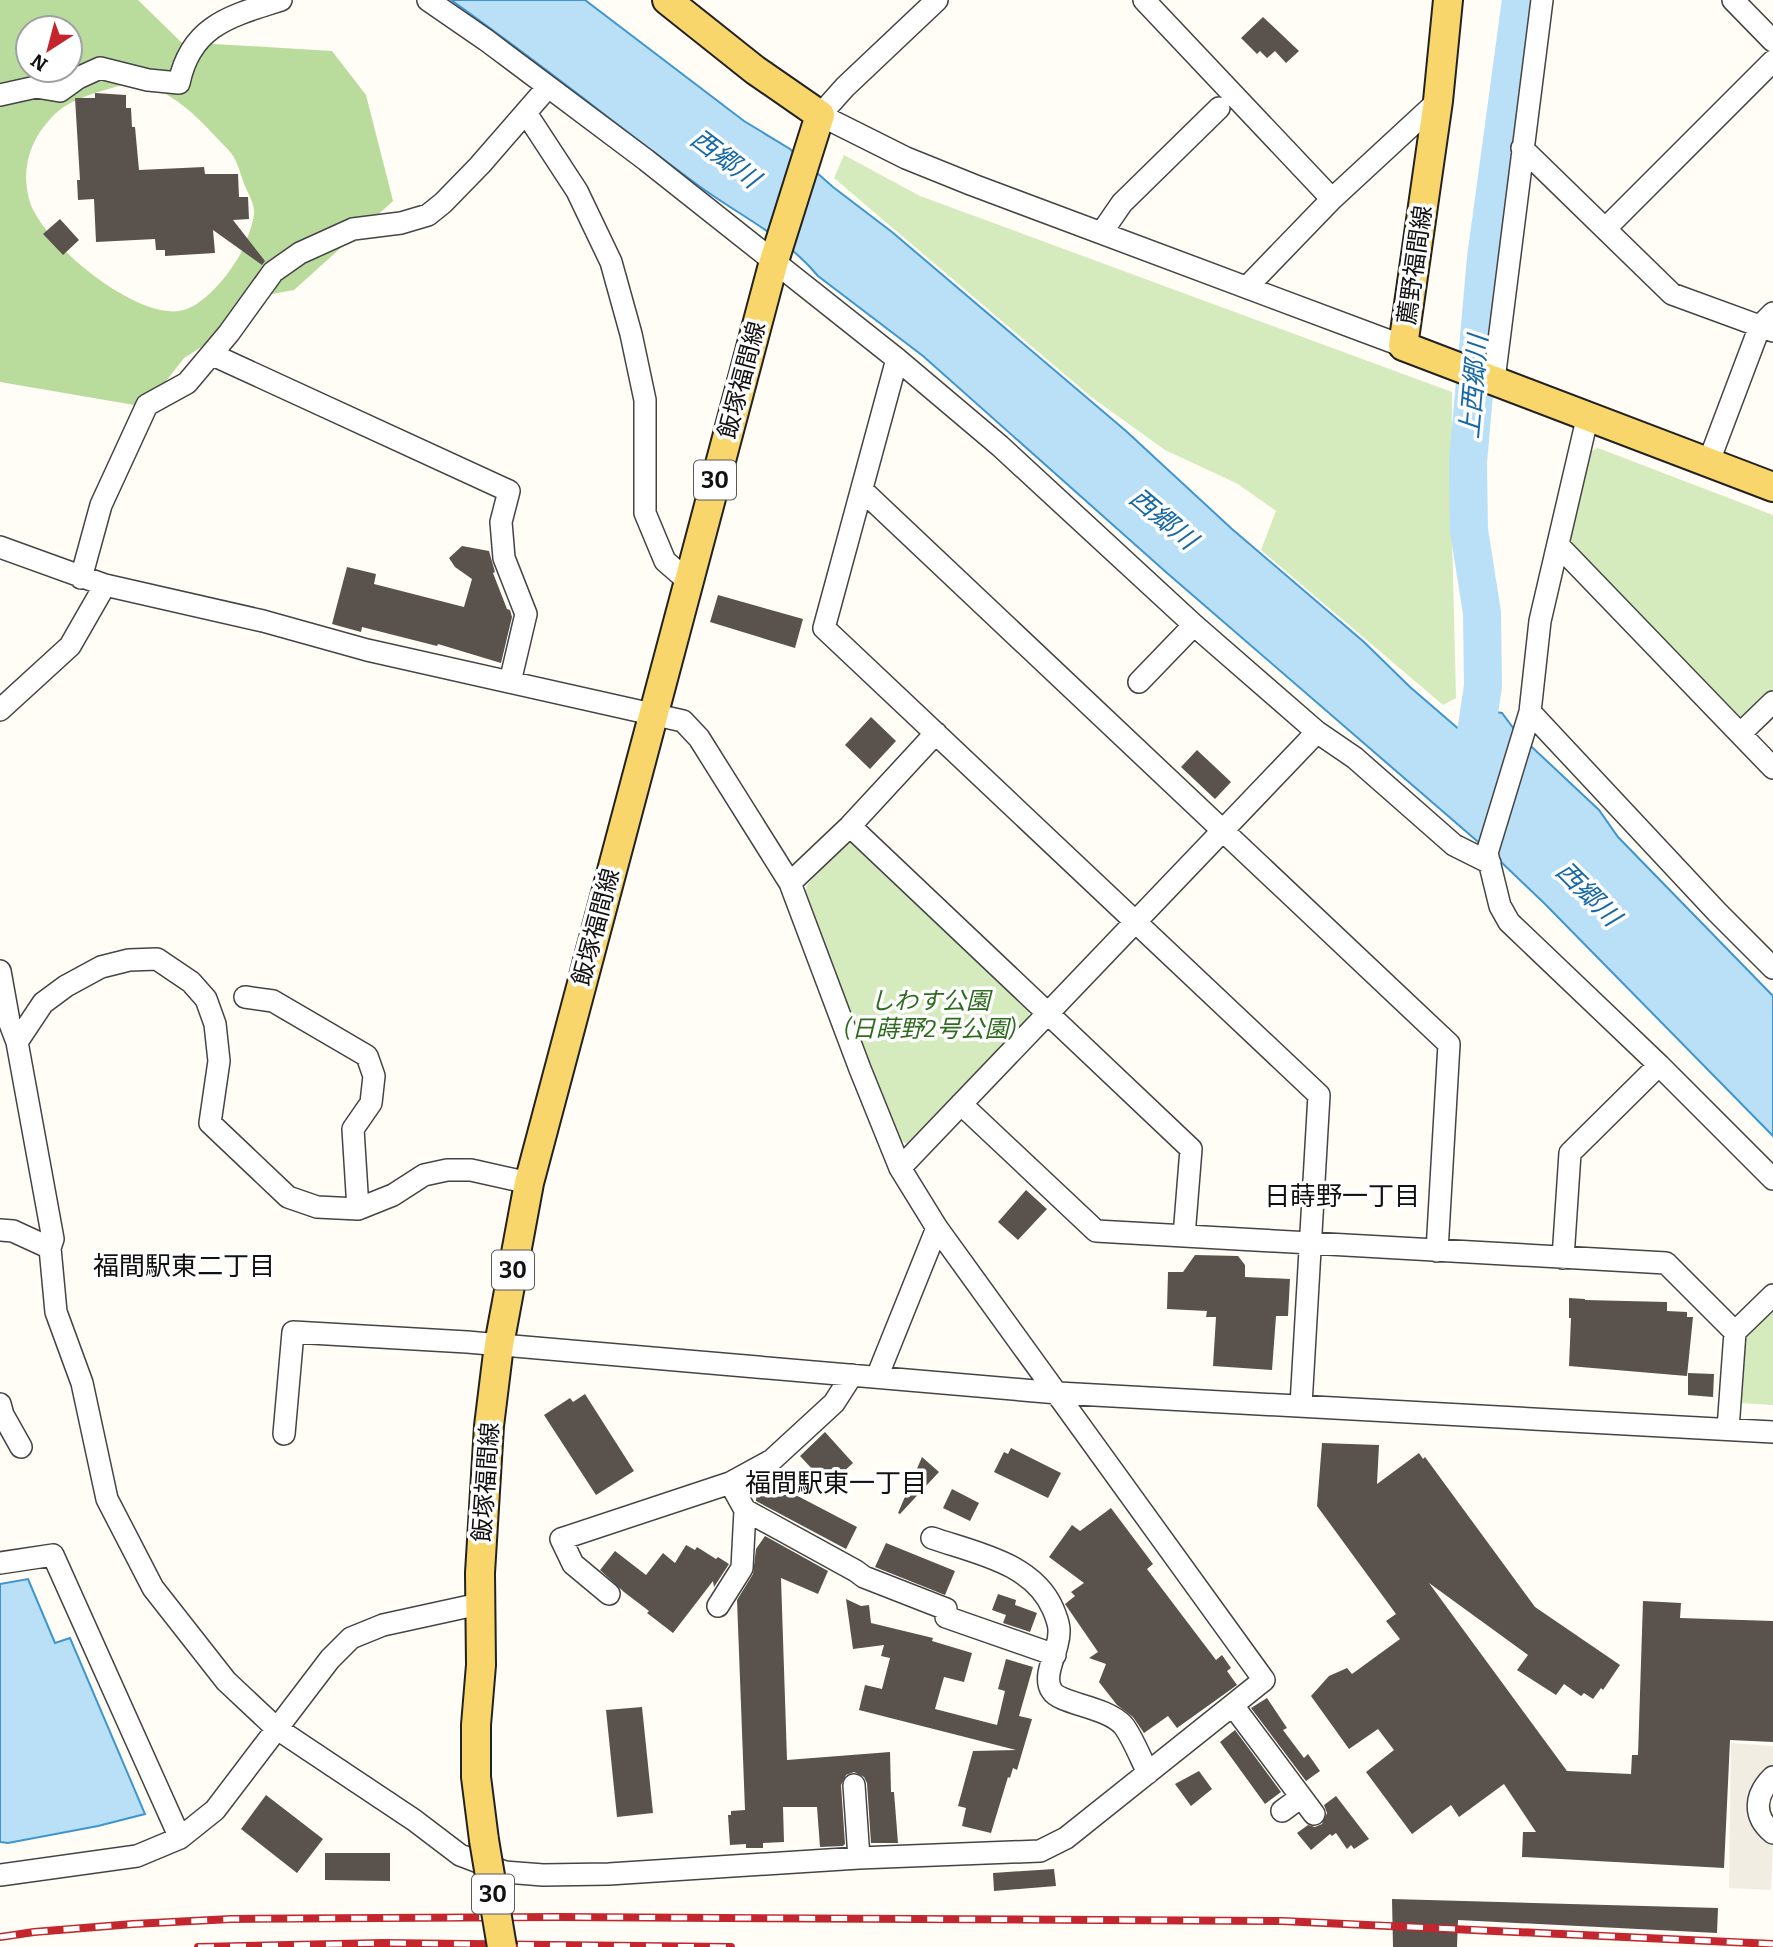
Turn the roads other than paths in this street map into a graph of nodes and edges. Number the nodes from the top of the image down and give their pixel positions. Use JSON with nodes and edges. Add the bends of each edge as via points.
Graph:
{"nodes":[{"id":1,"x":281,"y":0,"type":"edge"},
{"id":2,"x":428,"y":0,"type":"edge"},
{"id":3,"x":667,"y":0,"type":"edge"},
{"id":4,"x":937,"y":0,"type":"edge"},
{"id":5,"x":1144,"y":0,"type":"edge"},
{"id":6,"x":1448,"y":0,"type":"edge"},
{"id":7,"x":1542,"y":0,"type":"edge"},
{"id":8,"x":1733,"y":0,"type":"edge"},
{"id":9,"x":1773,"y":41,"type":"edge"},
{"id":10,"x":1773,"y":61,"type":"edge"},
{"id":11,"x":547,"y":88,"type":"junction"},
{"id":12,"x":0,"y":95,"type":"edge"},
{"id":13,"x":1438,"y":101,"type":"junction"},
{"id":14,"x":1219,"y":108,"type":"dead end"},
{"id":15,"x":526,"y":113,"type":"junction"},
{"id":16,"x":820,"y":115,"type":"junction"},
{"id":17,"x":1522,"y":148,"type":"junction"},
{"id":18,"x":1332,"y":199,"type":"junction"},
{"id":19,"x":1606,"y":228,"type":"junction"},
{"id":20,"x":1102,"y":232,"type":"junction"},
{"id":21,"x":776,"y":253,"type":"junction"},
{"id":22,"x":1247,"y":287,"type":"junction"},
{"id":23,"x":1769,"y":323,"type":"edge"},
{"id":24,"x":1403,"y":346,"type":"junction"},
{"id":25,"x":213,"y":355,"type":"junction"},
{"id":26,"x":897,"y":359,"type":"junction"},
{"id":27,"x":1487,"y":378,"type":"junction"},
{"id":28,"x":1588,"y":415,"type":"junction"},
{"id":29,"x":1709,"y":461,"type":"junction"},
{"id":30,"x":1773,"y":486,"type":"edge"},
{"id":31,"x":862,"y":490,"type":"junction"},
{"id":32,"x":1559,"y":546,"type":"junction"},
{"id":33,"x":0,"y":547,"type":"edge"},
{"id":34,"x":81,"y":578,"type":"junction"},
{"id":35,"x":688,"y":582,"type":"junction"},
{"id":36,"x":105,"y":585,"type":"junction"},
{"id":37,"x":1194,"y":625,"type":"junction"},
{"id":38,"x":510,"y":682,"type":"junction"},
{"id":39,"x":1139,"y":682,"type":"dead end"},
{"id":40,"x":1773,"y":702,"type":"edge"},
{"id":41,"x":0,"y":710,"type":"edge"},
{"id":42,"x":1530,"y":712,"type":"junction"},
{"id":43,"x":652,"y":715,"type":"junction"},
{"id":44,"x":1317,"y":732,"type":"junction"},
{"id":45,"x":936,"y":733,"type":"junction"},
{"id":46,"x":1741,"y":733,"type":"junction"},
{"id":47,"x":1773,"y":768,"type":"edge"},
{"id":48,"x":850,"y":826,"type":"junction"},
{"id":49,"x":1222,"y":831,"type":"junction"},
{"id":50,"x":1488,"y":858,"type":"junction"},
{"id":51,"x":790,"y":883,"type":"junction"},
{"id":52,"x":1135,"y":922,"type":"junction"},
{"id":53,"x":1773,"y":968,"type":"edge"},
{"id":54,"x":0,"y":971,"type":"edge"},
{"id":55,"x":246,"y":997,"type":"dead end"},
{"id":56,"x":1048,"y":1012,"type":"junction"},
{"id":57,"x":18,"y":1042,"type":"junction"},
{"id":58,"x":1660,"y":1065,"type":"junction"},
{"id":59,"x":961,"y":1104,"type":"junction"},
{"id":60,"x":900,"y":1168,"type":"junction"},
{"id":61,"x":1773,"y":1179,"type":"edge"},
{"id":62,"x":528,"y":1183,"type":"junction"},
{"id":63,"x":358,"y":1209,"type":"junction"},
{"id":64,"x":937,"y":1227,"type":"junction"},
{"id":65,"x":0,"y":1230,"type":"edge"},
{"id":66,"x":1184,"y":1236,"type":"junction"},
{"id":67,"x":1311,"y":1243,"type":"junction"},
{"id":68,"x":50,"y":1248,"type":"junction"},
{"id":69,"x":1437,"y":1251,"type":"junction"},
{"id":70,"x":1563,"y":1258,"type":"junction"},
{"id":71,"x":1773,"y":1295,"type":"edge"},
{"id":72,"x":1735,"y":1332,"type":"junction"},
{"id":73,"x":499,"y":1345,"type":"junction"},
{"id":74,"x":852,"y":1375,"type":"junction"},
{"id":75,"x":877,"y":1377,"type":"junction"},
{"id":76,"x":1058,"y":1393,"type":"junction"},
{"id":77,"x":0,"y":1404,"type":"edge"},
{"id":78,"x":1301,"y":1405,"type":"junction"},
{"id":79,"x":1728,"y":1429,"type":"junction"},
{"id":80,"x":1773,"y":1432,"type":"edge"},
{"id":81,"x":284,"y":1434,"type":"dead end"},
{"id":82,"x":21,"y":1447,"type":"dead end"},
{"id":83,"x":730,"y":1483,"type":"junction"},
{"id":84,"x":745,"y":1510,"type":"junction"},
{"id":85,"x":932,"y":1538,"type":"dead end"},
{"id":86,"x":0,"y":1563,"type":"edge"},
{"id":87,"x":608,"y":1594,"type":"dead end"},
{"id":88,"x":479,"y":1604,"type":"junction"},
{"id":89,"x":718,"y":1606,"type":"dead end"},
{"id":90,"x":1055,"y":1655,"type":"junction"},
{"id":91,"x":1234,"y":1707,"type":"junction"},
{"id":92,"x":276,"y":1728,"type":"junction"},
{"id":93,"x":1148,"y":1773,"type":"junction"},
{"id":94,"x":1773,"y":1777,"type":"edge"},
{"id":95,"x":854,"y":1785,"type":"dead end"},
{"id":96,"x":1301,"y":1797,"type":"junction"},
{"id":97,"x":1282,"y":1811,"type":"dead end"},
{"id":98,"x":1314,"y":1814,"type":"dead end"},
{"id":99,"x":1773,"y":1833,"type":"edge"},
{"id":100,"x":180,"y":1838,"type":"junction"},
{"id":101,"x":859,"y":1858,"type":"junction"},
{"id":102,"x":0,"y":1875,"type":"edge"},
{"id":103,"x":502,"y":1947,"type":"edge"}],
"edges":[{"from":1,"to":12,"type":"street","via":[[239,13],[210,30],[191,47],[179,83],[100,68],[60,91],[36,87]]},
{"from":2,"to":11,"type":"street"},
{"from":3,"to":16,"type":"main road"},
{"from":4,"to":16,"type":"street"},
{"from":5,"to":18,"type":"street"},
{"from":6,"to":13,"type":"main road","name":"薦野福間線"},
{"from":7,"to":17,"type":"street"},
{"from":8,"to":9,"type":"street"},
{"from":10,"to":19,"type":"street"},
{"from":11,"to":15,"type":"street"},
{"from":11,"to":21,"type":"street"},
{"from":13,"to":18,"type":"street"},
{"from":13,"to":24,"type":"main road","name":"薦野福間線"},
{"from":14,"to":20,"type":"street","via":[[1122,203]]},
{"from":15,"to":25,"type":"street","via":[[428,215],[354,229],[300,253],[274,272]]},
{"from":15,"to":35,"type":"street","via":[[577,191],[611,262],[645,400],[645,513],[665,561]]},
{"from":16,"to":20,"type":"street","via":[[917,162]]},
{"from":16,"to":21,"type":"main road","name":"飯塚福間線","number":"30"},
{"from":17,"to":19,"type":"street"},
{"from":17,"to":27,"type":"street"},
{"from":18,"to":22,"type":"street"},
{"from":19,"to":23,"type":"street","via":[[1672,295]]},
{"from":20,"to":22,"type":"street"},
{"from":21,"to":26,"type":"street"},
{"from":21,"to":35,"type":"main road","name":"飯塚福間線","number":"30"},
{"from":22,"to":24,"type":"street"},
{"from":23,"to":29,"type":"street"},
{"from":24,"to":27,"type":"main road","name":"薦野福間線"},
{"from":25,"to":34,"type":"street","via":[[187,383],[147,405],[101,505]]},
{"from":25,"to":38,"type":"street","via":[[509,491],[501,522],[505,558],[526,614]]},
{"from":26,"to":31,"type":"street"},
{"from":26,"to":37,"type":"street","via":[[1000,446]]},
{"from":27,"to":28,"type":"main road","name":"薦野福間線"},
{"from":28,"to":29,"type":"main road","name":"薦野福間線"},
{"from":28,"to":32,"type":"street"},
{"from":29,"to":30,"type":"main road","name":"薦野福間線"},
{"from":31,"to":45,"type":"street","via":[[824,628]]},
{"from":31,"to":49,"type":"street"},
{"from":32,"to":42,"type":"street","via":[[1540,621]]},
{"from":32,"to":46,"type":"street"},
{"from":33,"to":34,"type":"street"},
{"from":34,"to":36,"type":"street"},
{"from":35,"to":43,"type":"main road","name":"飯塚福間線","number":"30"},
{"from":36,"to":38,"type":"street"},
{"from":36,"to":41,"type":"street","via":[[70,646]]},
{"from":37,"to":39,"type":"street"},
{"from":37,"to":44,"type":"street"},
{"from":38,"to":43,"type":"street"},
{"from":40,"to":46,"type":"street"},
{"from":42,"to":50,"type":"street"},
{"from":42,"to":53,"type":"street"},
{"from":43,"to":51,"type":"street","via":[[683,721],[699,738]]},
{"from":43,"to":62,"type":"main road","name":"飯塚福間線","number":"30"},
{"from":44,"to":49,"type":"street"},
{"from":44,"to":50,"type":"street","via":[[1454,845]]},
{"from":45,"to":48,"type":"street"},
{"from":45,"to":52,"type":"street"},
{"from":46,"to":47,"type":"street"},
{"from":48,"to":51,"type":"street"},
{"from":48,"to":56,"type":"street"},
{"from":49,"to":52,"type":"street"},
{"from":49,"to":69,"type":"street","via":[[1449,1044]]},
{"from":50,"to":58,"type":"street","via":[[1500,906],[1509,922]]},
{"from":51,"to":60,"type":"street"},
{"from":52,"to":56,"type":"street"},
{"from":52,"to":67,"type":"street","via":[[1319,1095]]},
{"from":54,"to":57,"type":"street","via":[[9,1021]]},
{"from":55,"to":63,"type":"street","via":[[273,1001],[367,1056],[374,1076],[371,1103],[353,1129]]},
{"from":56,"to":59,"type":"street"},
{"from":56,"to":66,"type":"street","via":[[1191,1149]]},
{"from":57,"to":63,"type":"street","via":[[43,1003],[66,986],[101,967],[157,960],[191,982],[206,999],[215,1024],[219,1061],[210,1124],[288,1197],[317,1208]]},
{"from":57,"to":68,"type":"street","via":[[53,1239]]},
{"from":58,"to":61,"type":"street"},
{"from":58,"to":70,"type":"street","via":[[1570,1153]]},
{"from":59,"to":60,"type":"street"},
{"from":59,"to":66,"type":"street","via":[[1096,1231]]},
{"from":60,"to":64,"type":"street"},
{"from":62,"to":63,"type":"street","via":[[471,1170],[447,1170],[424,1175],[393,1195]]},
{"from":62,"to":73,"type":"main road","name":"飯塚福間線","number":"30"},
{"from":64,"to":75,"type":"street"},
{"from":64,"to":76,"type":"street"},
{"from":65,"to":68,"type":"street"},
{"from":66,"to":67,"type":"street"},
{"from":67,"to":69,"type":"street"},
{"from":67,"to":78,"type":"street"},
{"from":68,"to":92,"type":"street","via":[[57,1312],[82,1383],[107,1499],[153,1588],[226,1681]]},
{"from":69,"to":70,"type":"street"},
{"from":70,"to":72,"type":"street","via":[[1666,1263]]},
{"from":71,"to":72,"type":"street"},
{"from":72,"to":79,"type":"street"},
{"from":73,"to":74,"type":"street"},
{"from":73,"to":81,"type":"street","via":[[293,1332]]},
{"from":73,"to":88,"type":"main road","name":"飯塚福間線","number":"30","via":[[489,1426]]},
{"from":74,"to":75,"type":"street"},
{"from":74,"to":83,"type":"street","via":[[834,1403],[772,1460]]},
{"from":75,"to":76,"type":"street"},
{"from":76,"to":78,"type":"street"},
{"from":76,"to":91,"type":"street","via":[[1264,1680]]},
{"from":77,"to":82,"type":"street"},
{"from":78,"to":79,"type":"street"},
{"from":79,"to":80,"type":"street"},
{"from":83,"to":84,"type":"street"},
{"from":83,"to":87,"type":"street","via":[[561,1539],[573,1564]]},
{"from":84,"to":89,"type":"street","via":[[742,1568]]},
{"from":84,"to":90,"type":"street","via":[[864,1577],[946,1609],[946,1617]]},
{"from":85,"to":90,"type":"street","via":[[1008,1565],[1033,1580],[1049,1599],[1061,1630]]},
{"from":86,"to":100,"type":"street","via":[[53,1555]]},
{"from":88,"to":92,"type":"street","via":[[383,1625],[351,1638]]},
{"from":88,"to":103,"type":"main road","name":"飯塚福間線","number":"30","bridge":true,"via":[[476,1777]]},
{"from":90,"to":93,"type":"street","via":[[1048,1679],[1056,1698],[1099,1709],[1123,1726]]},
{"from":91,"to":93,"type":"street"},
{"from":91,"to":96,"type":"street"},
{"from":92,"to":100,"type":"street","via":[[215,1810]]},
{"from":92,"to":101,"type":"street","via":[[460,1855],[505,1872],[609,1874]]},
{"from":93,"to":101,"type":"street","via":[[1066,1838],[1040,1851]]},
{"from":94,"to":99,"type":"street","via":[[1757,1799],[1759,1816]]},
{"from":95,"to":101,"type":"street"},
{"from":96,"to":97,"type":"street"},
{"from":96,"to":98,"type":"street"},
{"from":100,"to":102,"type":"street","via":[[137,1856]]}]}
